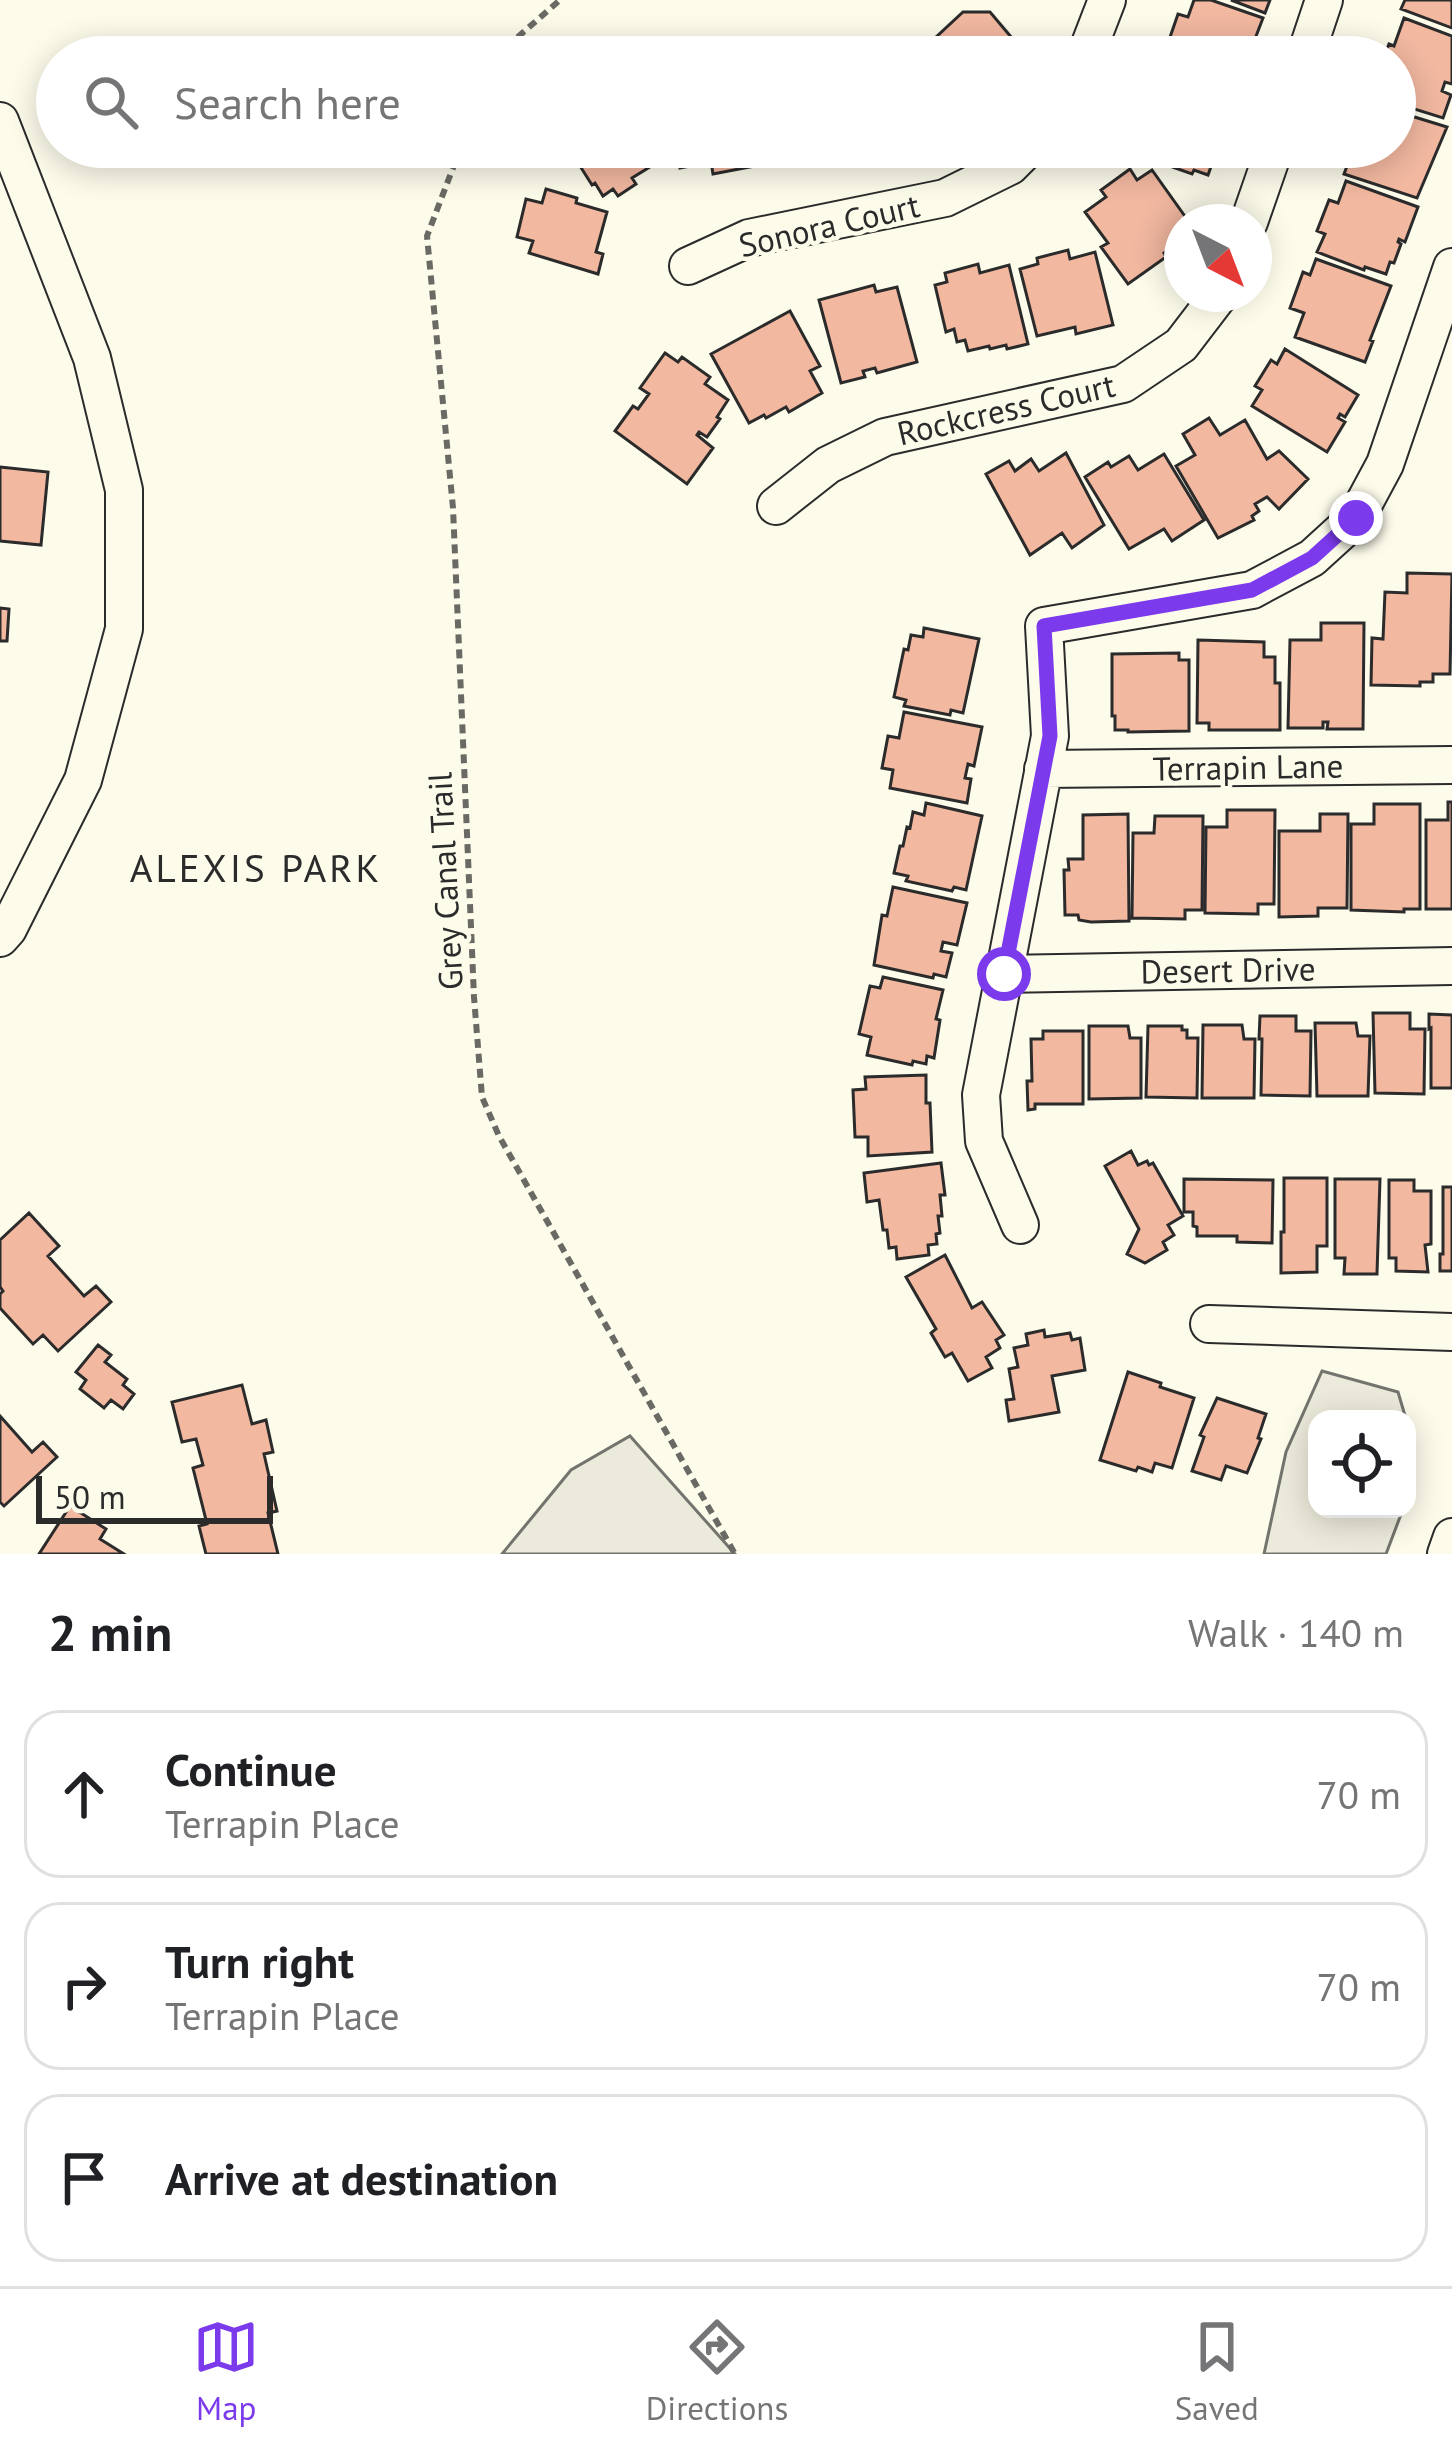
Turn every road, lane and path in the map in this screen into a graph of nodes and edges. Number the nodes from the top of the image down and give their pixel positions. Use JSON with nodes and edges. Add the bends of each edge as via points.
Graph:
{"nodes":[{"id":1,"x":560,"y":0,"type":"edge"},
{"id":2,"x":1324,"y":0,"type":"edge"},
{"id":3,"x":1094,"y":3,"type":"edge"},
{"id":4,"x":519,"y":36,"type":"edge"},
{"id":5,"x":1088,"y":36,"type":"edge"},
{"id":6,"x":1312,"y":36,"type":"edge"},
{"id":7,"x":0,"y":121,"type":"edge"},
{"id":8,"x":452,"y":168,"type":"edge"},
{"id":9,"x":1006,"y":168,"type":"edge"},
{"id":10,"x":1268,"y":168,"type":"edge"},
{"id":11,"x":1255,"y":204,"type":"edge"},
{"id":12,"x":688,"y":266,"type":"dead end"},
{"id":13,"x":1452,"y":267,"type":"edge"},
{"id":14,"x":1206,"y":312,"type":"edge"},
{"id":15,"x":776,"y":506,"type":"dead end"},
{"id":16,"x":1452,"y":765,"type":"edge"},
{"id":17,"x":1043,"y":769,"type":"junction"},
{"id":18,"x":0,"y":938,"type":"edge"},
{"id":19,"x":1452,"y":966,"type":"edge"},
{"id":20,"x":1004,"y":974,"type":"junction"},
{"id":21,"x":1020,"y":1225,"type":"dead end"},
{"id":22,"x":1209,"y":1324,"type":"dead end"},
{"id":23,"x":1452,"y":1332,"type":"edge"},
{"id":24,"x":1452,"y":1537,"type":"edge"},
{"id":25,"x":735,"y":1554,"type":"edge"},
{"id":26,"x":1446,"y":1554,"type":"edge"}],
"edges":[{"from":1,"to":4,"type":"path"},
{"from":2,"to":6,"type":"street"},
{"from":3,"to":5,"type":"street"},
{"from":7,"to":18,"type":"street","via":[[92,358],[124,490],[124,629],[89,759]]},
{"from":8,"to":25,"type":"path","name":"Grey Canal Trail","via":[[427,236],[453,508],[482,1097]]},
{"from":9,"to":12,"type":"street","name":"Sonora Court","via":[[945,198],[749,238]]},
{"from":10,"to":11,"type":"street"},
{"from":13,"to":17,"type":"street","via":[[1385,464],[1356,518],[1312,558],[1252,590],[1044,626],[1050,736]]},
{"from":14,"to":15,"type":"street","name":"Rockcress Court","via":[[1181,344],[1124,384],[885,436],[828,465]]},
{"from":16,"to":17,"type":"street","name":"Terrapin Lane"},
{"from":17,"to":20,"type":"street"},
{"from":19,"to":20,"type":"street","name":"Desert Drive"},
{"from":20,"to":21,"type":"street","via":[[982,1118]]},
{"from":22,"to":23,"type":"street"},
{"from":24,"to":26,"type":"street"}]}
